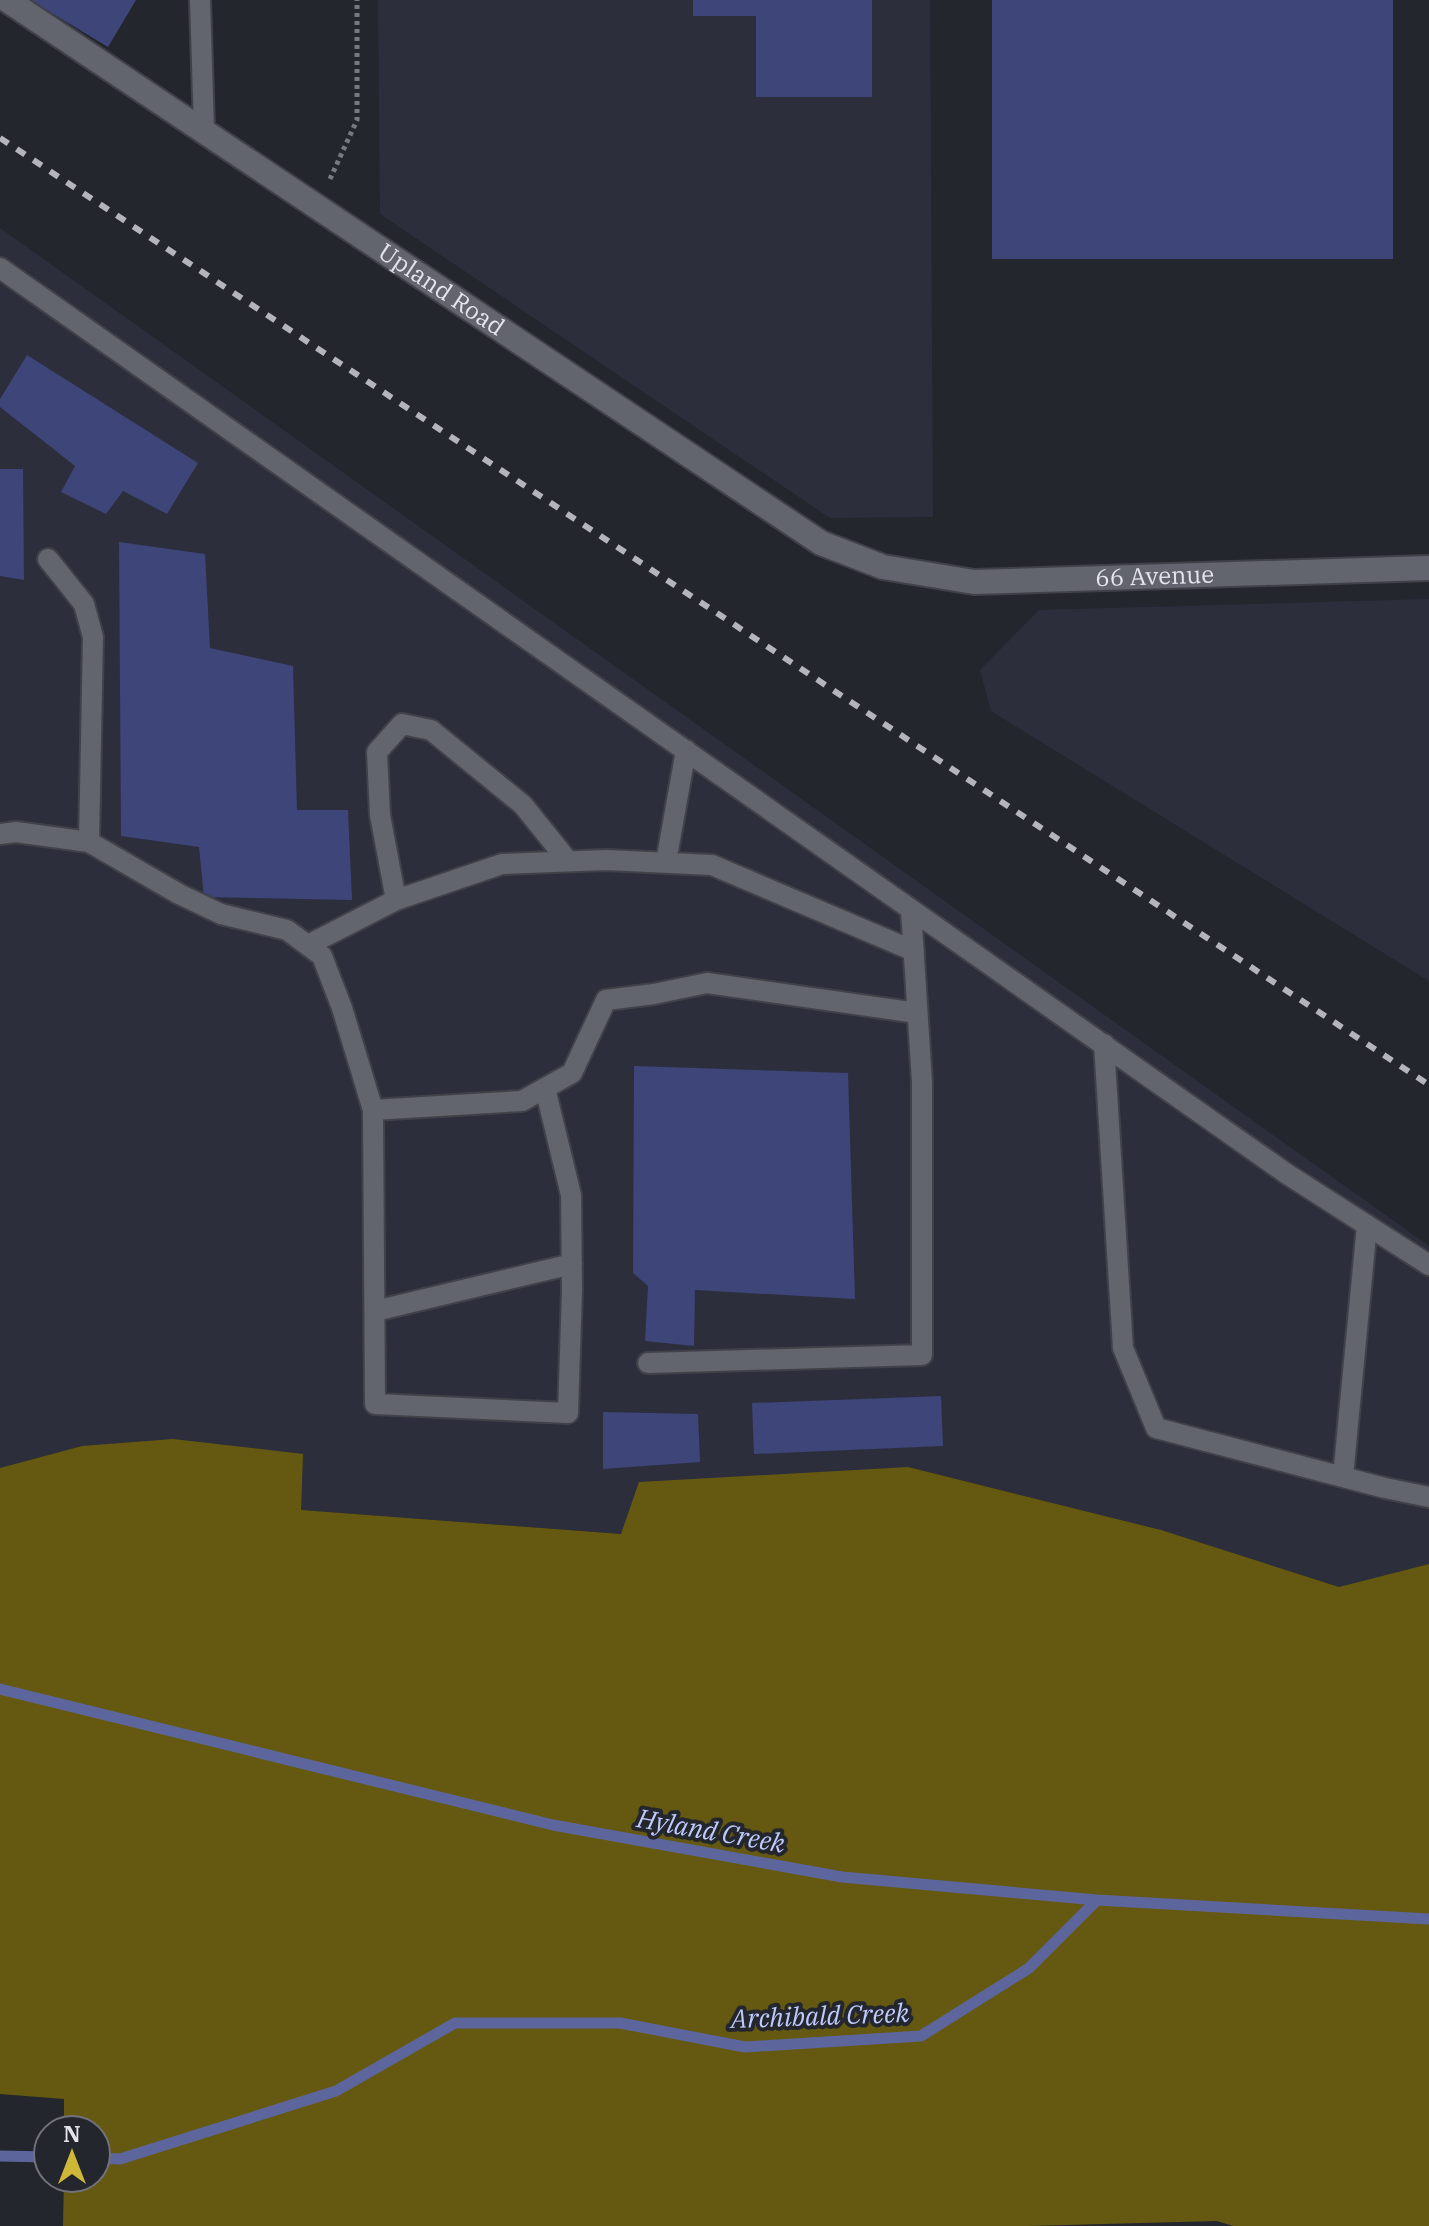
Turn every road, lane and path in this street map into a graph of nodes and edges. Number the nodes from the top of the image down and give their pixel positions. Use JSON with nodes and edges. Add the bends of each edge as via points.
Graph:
{"nodes":[{"id":1,"x":7,"y":0,"type":"edge"},
{"id":2,"x":200,"y":0,"type":"edge"},
{"id":3,"x":357,"y":0,"type":"edge"},
{"id":4,"x":204,"y":129,"type":"junction"},
{"id":5,"x":318,"y":205,"type":"junction"},
{"id":6,"x":0,"y":268,"type":"edge"},
{"id":7,"x":48,"y":559,"type":"dead end"},
{"id":8,"x":883,"y":567,"type":"joint"},
{"id":9,"x":1429,"y":568,"type":"edge"},
{"id":10,"x":686,"y":750,"type":"junction"},
{"id":11,"x":0,"y":834,"type":"edge"},
{"id":12,"x":89,"y":842,"type":"junction"},
{"id":13,"x":568,"y":861,"type":"junction"},
{"id":14,"x":666,"y":862,"type":"junction"},
{"id":15,"x":396,"y":900,"type":"junction"},
{"id":16,"x":911,"y":910,"type":"junction"},
{"id":17,"x":308,"y":945,"type":"junction"},
{"id":18,"x":914,"y":951,"type":"junction"},
{"id":19,"x":917,"y":1013,"type":"junction"},
{"id":20,"x":1104,"y":1044,"type":"junction"},
{"id":21,"x":545,"y":1088,"type":"junction"},
{"id":22,"x":373,"y":1110,"type":"junction"},
{"id":23,"x":1367,"y":1225,"type":"junction"},
{"id":24,"x":572,"y":1264,"type":"junction"},
{"id":25,"x":1429,"y":1265,"type":"edge"},
{"id":26,"x":375,"y":1311,"type":"junction"},
{"id":27,"x":648,"y":1363,"type":"dead end"},
{"id":28,"x":1343,"y":1477,"type":"junction"},
{"id":29,"x":1429,"y":1497,"type":"edge"}],
"edges":[{"from":1,"to":4,"type":"street","name":"Upland Road"},
{"from":2,"to":4,"type":"lane"},
{"from":3,"to":5,"type":"path","via":[[357,120]]},
{"from":4,"to":5,"type":"street","name":"Upland Road"},
{"from":5,"to":8,"type":"street","name":"Upland Road","via":[[821,543]]},
{"from":6,"to":10,"type":"lane"},
{"from":7,"to":12,"type":"lane","via":[[84,604],[93,637]]},
{"from":8,"to":9,"type":"street","name":"66 Avenue","via":[[974,582]]},
{"from":10,"to":14,"type":"lane"},
{"from":10,"to":16,"type":"lane"},
{"from":11,"to":12,"type":"lane"},
{"from":12,"to":17,"type":"lane","via":[[221,914],[287,930]]},
{"from":13,"to":14,"type":"lane"},
{"from":13,"to":15,"type":"lane","via":[[502,864]]},
{"from":13,"to":15,"type":"lane","via":[[523,805],[431,730],[402,724],[377,752],[380,815]]},
{"from":14,"to":18,"type":"lane","via":[[712,865]]},
{"from":15,"to":17,"type":"lane"},
{"from":16,"to":18,"type":"lane"},
{"from":16,"to":20,"type":"lane"},
{"from":17,"to":22,"type":"lane","via":[[322,956]]},
{"from":18,"to":19,"type":"lane"},
{"from":19,"to":21,"type":"lane","via":[[707,983],[606,1000],[572,1073]]},
{"from":19,"to":27,"type":"lane","via":[[922,1355]]},
{"from":20,"to":23,"type":"lane"},
{"from":20,"to":28,"type":"lane","via":[[1123,1348],[1156,1428]]},
{"from":21,"to":22,"type":"lane","via":[[522,1101]]},
{"from":21,"to":24,"type":"lane","via":[[571,1195]]},
{"from":22,"to":26,"type":"lane"},
{"from":23,"to":25,"type":"lane"},
{"from":23,"to":28,"type":"lane"},
{"from":24,"to":26,"type":"lane"},
{"from":24,"to":26,"type":"lane","via":[[568,1413],[375,1404]]},
{"from":28,"to":29,"type":"lane"}]}
